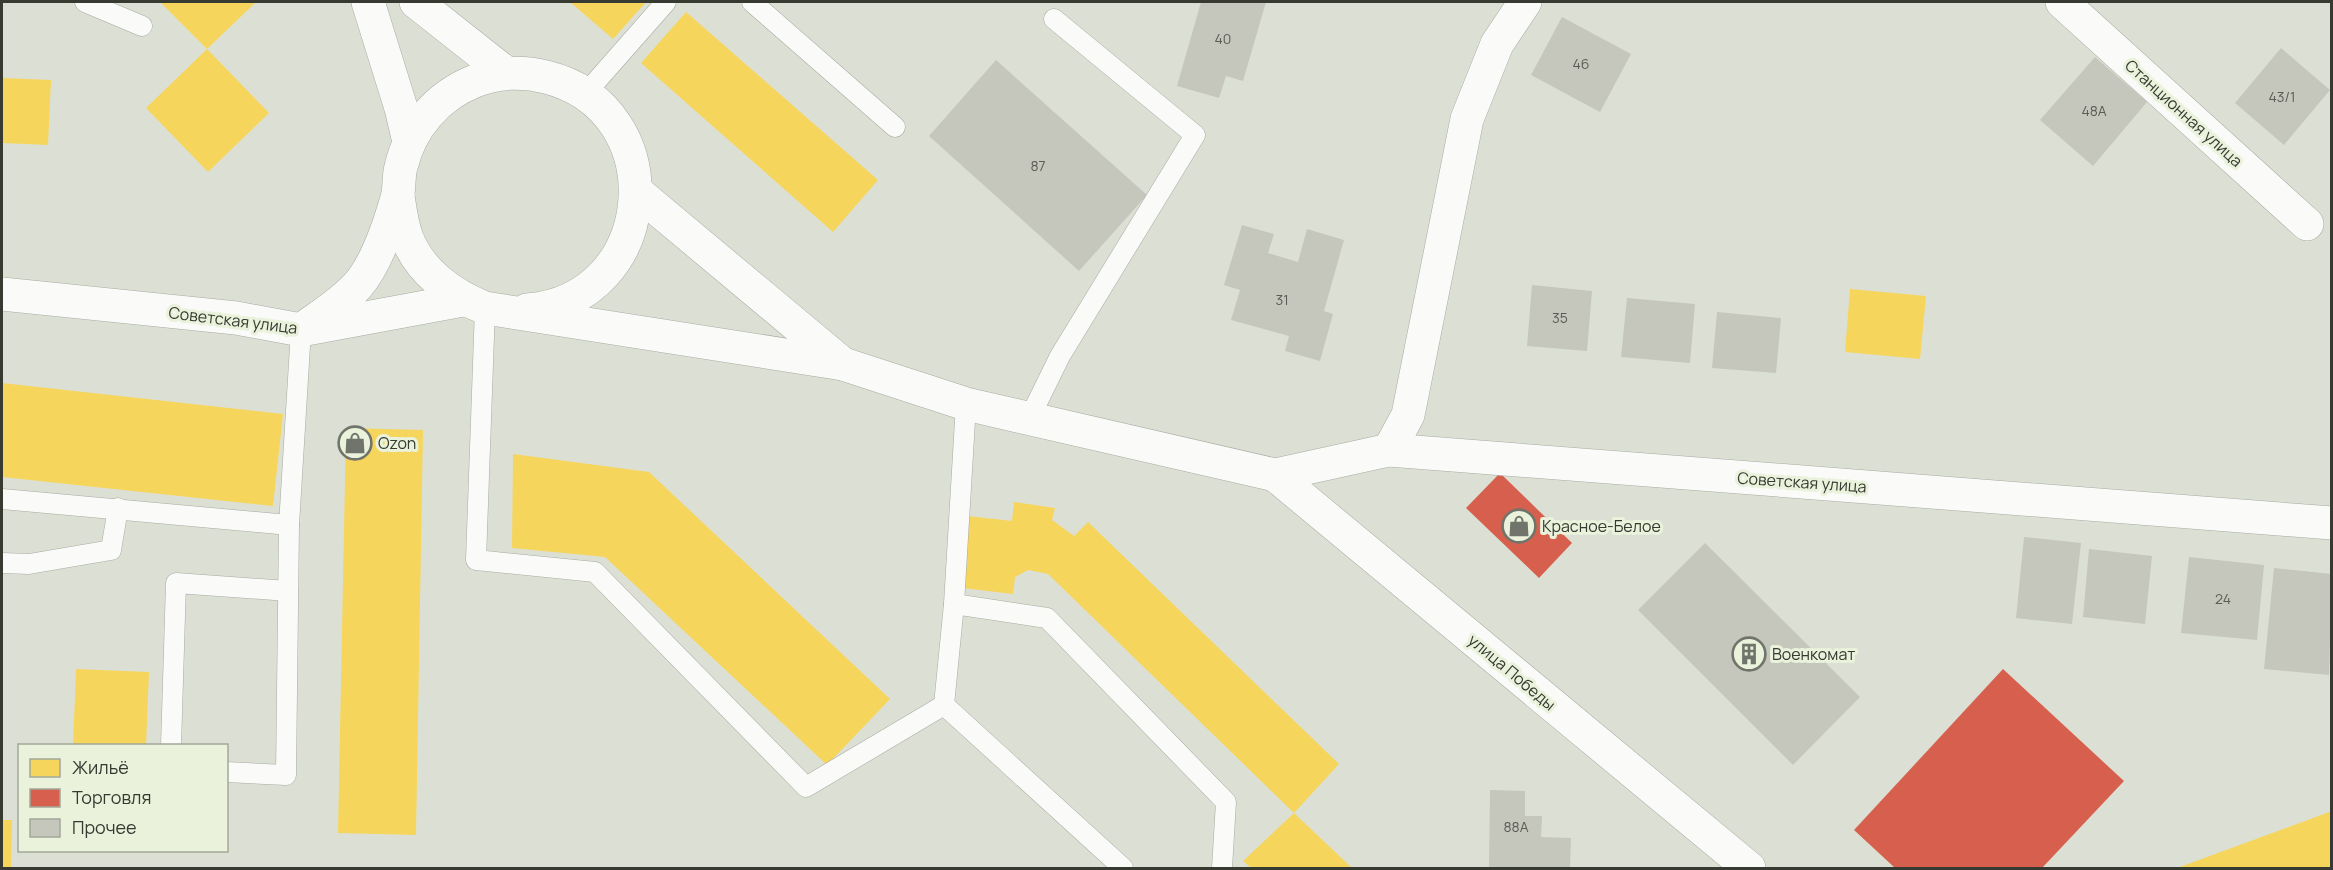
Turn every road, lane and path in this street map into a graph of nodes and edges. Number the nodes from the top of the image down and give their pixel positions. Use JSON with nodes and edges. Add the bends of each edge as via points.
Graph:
{"nodes":[{"id":1,"x":85,"y":2,"type":"edge"},
{"id":2,"x":368,"y":2,"type":"edge"},
{"id":3,"x":416,"y":2,"type":"edge"},
{"id":4,"x":666,"y":2,"type":"edge"},
{"id":5,"x":752,"y":2,"type":"edge"},
{"id":6,"x":1525,"y":2,"type":"edge"},
{"id":7,"x":2062,"y":2,"type":"edge"},
{"id":8,"x":1054,"y":19,"type":"dead end"},
{"id":9,"x":142,"y":26,"type":"dead end"},
{"id":10,"x":506,"y":73,"type":"junction"},
{"id":11,"x":585,"y":94,"type":"junction"},
{"id":12,"x":896,"y":127,"type":"dead end"},
{"id":13,"x":408,"y":142,"type":"junction"},
{"id":14,"x":637,"y":192,"type":"junction"},
{"id":15,"x":398,"y":196,"type":"junction"},
{"id":16,"x":2307,"y":224,"type":"dead end"},
{"id":17,"x":2,"y":294,"type":"edge"},
{"id":18,"x":485,"y":307,"type":"junction"},
{"id":19,"x":301,"y":330,"type":"junction"},
{"id":20,"x":843,"y":364,"type":"junction"},
{"id":21,"x":966,"y":404,"type":"junction"},
{"id":22,"x":1030,"y":417,"type":"junction"},
{"id":23,"x":1389,"y":450,"type":"junction"},
{"id":24,"x":1275,"y":475,"type":"junction"},
{"id":25,"x":2,"y":499,"type":"edge"},
{"id":26,"x":118,"y":508,"type":"junction"},
{"id":27,"x":2331,"y":523,"type":"edge"},
{"id":28,"x":289,"y":525,"type":"junction"},
{"id":29,"x":2,"y":563,"type":"edge"},
{"id":30,"x":288,"y":591,"type":"junction"},
{"id":31,"x":954,"y":604,"type":"junction"},
{"id":32,"x":944,"y":705,"type":"junction"},
{"id":33,"x":171,"y":744,"type":"edge"},
{"id":34,"x":228,"y":772,"type":"edge"},
{"id":35,"x":1123,"y":868,"type":"edge"},
{"id":36,"x":1222,"y":868,"type":"edge"},
{"id":37,"x":1749,"y":868,"type":"edge"}],
"edges":[{"from":1,"to":9,"type":"lane"},
{"from":2,"to":13,"type":"street"},
{"from":3,"to":10,"type":"street"},
{"from":4,"to":11,"type":"lane"},
{"from":5,"to":12,"type":"lane"},
{"from":6,"to":23,"type":"street","via":[[1497,44],[1467,119],[1408,415]]},
{"from":7,"to":16,"type":"street","name":"Станционная улица"},
{"from":8,"to":22,"type":"lane","via":[[1195,135],[1060,356]]},
{"from":10,"to":11,"type":"street","via":[[560,81]]},
{"from":10,"to":13,"type":"street","via":[[476,80],[448,95],[425,116]]},
{"from":11,"to":14,"type":"street","via":[[613,121],[631,155]]},
{"from":13,"to":15,"type":"street","via":[[400,168]]},
{"from":14,"to":18,"type":"street","via":[[631,231],[612,267],[583,293],[547,309]]},
{"from":14,"to":20,"type":"street"},
{"from":15,"to":18,"type":"street","via":[[407,238],[429,274]]},
{"from":15,"to":19,"type":"street","via":[[375,256],[358,284]]},
{"from":17,"to":19,"type":"street","name":"Советская улица","via":[[236,318]]},
{"from":18,"to":19,"type":"street","name":"Советская улица"},
{"from":18,"to":20,"type":"street"},
{"from":18,"to":32,"type":"lane","via":[[476,560],[595,572],[806,787]]},
{"from":19,"to":28,"type":"lane"},
{"from":20,"to":21,"type":"street"},
{"from":21,"to":22,"type":"street"},
{"from":21,"to":31,"type":"lane"},
{"from":22,"to":24,"type":"street"},
{"from":23,"to":24,"type":"street","name":"Советская улица"},
{"from":23,"to":27,"type":"street","name":"Советская улица"},
{"from":24,"to":37,"type":"street","name":"улица Победы"},
{"from":25,"to":26,"type":"lane"},
{"from":26,"to":28,"type":"lane"},
{"from":26,"to":29,"type":"lane","via":[[111,550],[29,564]]},
{"from":28,"to":30,"type":"lane"},
{"from":30,"to":33,"type":"lane","via":[[176,583]]},
{"from":30,"to":34,"type":"lane","via":[[286,775]]},
{"from":31,"to":32,"type":"lane"},
{"from":31,"to":36,"type":"lane","via":[[1047,618],[1226,802]]},
{"from":32,"to":35,"type":"lane"}]}
